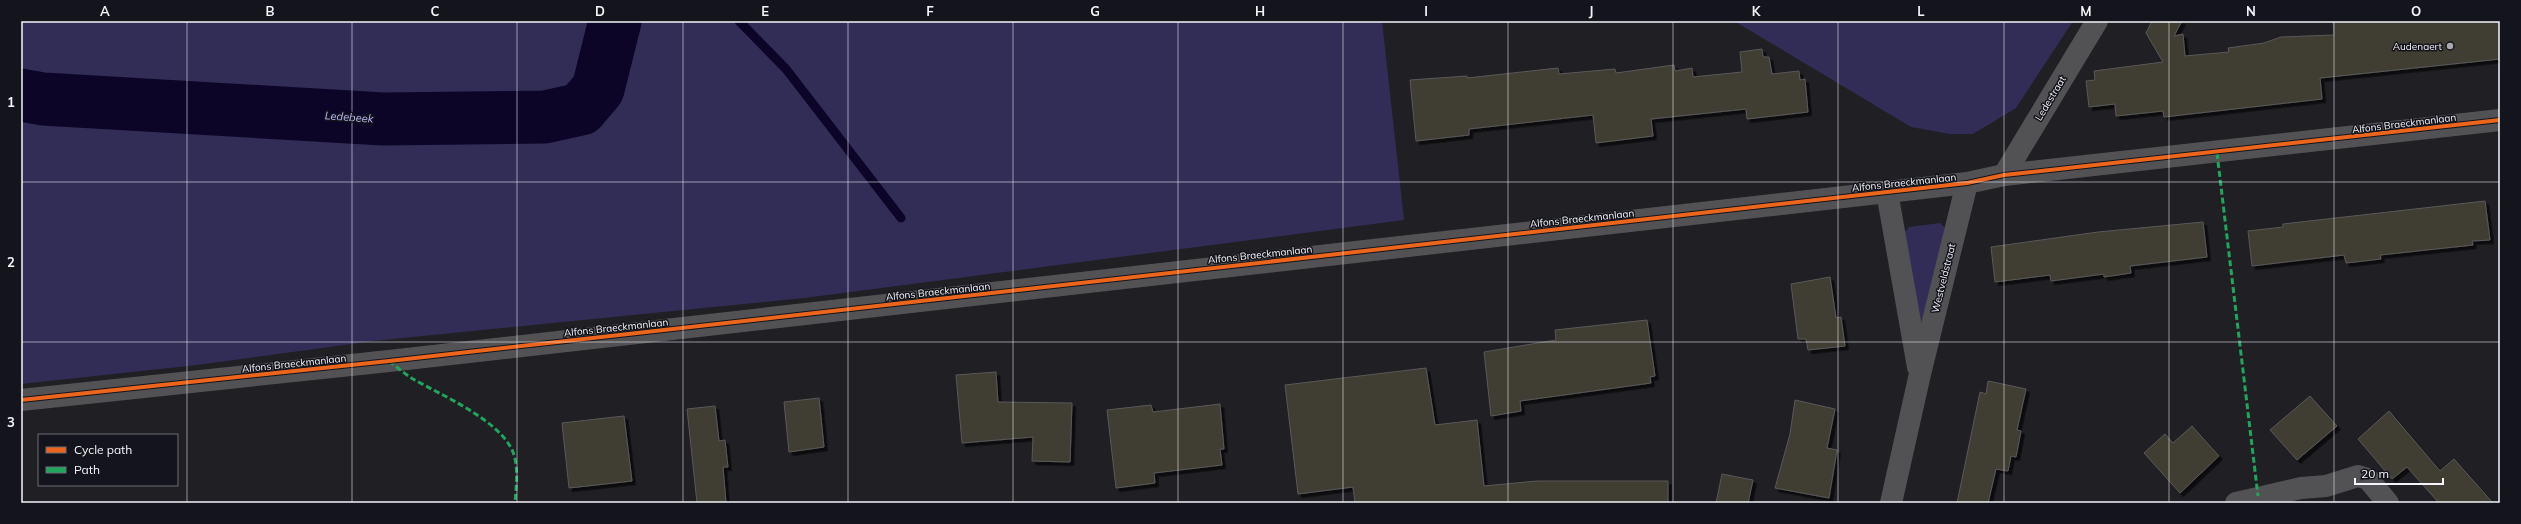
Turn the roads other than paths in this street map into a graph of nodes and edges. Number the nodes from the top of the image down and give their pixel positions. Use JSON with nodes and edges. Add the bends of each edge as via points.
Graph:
{"nodes":[{"id":1,"x":2097,"y":21,"type":"edge"},
{"id":2,"x":2500,"y":120,"type":"edge"},
{"id":3,"x":2004,"y":175,"type":"junction"},
{"id":4,"x":1967,"y":183,"type":"junction"},
{"id":5,"x":1887,"y":192,"type":"junction"},
{"id":6,"x":1920,"y":374,"type":"junction"},
{"id":7,"x":21,"y":400,"type":"edge"},
{"id":8,"x":2326,"y":486,"type":"junction"},
{"id":9,"x":1891,"y":503,"type":"edge"},
{"id":10,"x":2236,"y":503,"type":"edge"},
{"id":11,"x":2311,"y":503,"type":"edge"},
{"id":12,"x":2388,"y":503,"type":"edge"}],
"edges":[{"from":1,"to":3,"type":"street","name":"Ledestraat"},
{"from":2,"to":3,"type":"street","name":"Alfons Braeckmanlaan"},
{"from":3,"to":4,"type":"street","name":"Alfons Braeckmanlaan"},
{"from":4,"to":5,"type":"street","name":"Alfons Braeckmanlaan"},
{"from":4,"to":6,"type":"street","name":"Westveldstraat"},
{"from":5,"to":6,"type":"street","name":"Westveldstraat"},
{"from":5,"to":7,"type":"street","name":"Alfons Braeckmanlaan","via":[[389,361]]},
{"from":6,"to":9,"type":"street","name":"Westveldstraat"},
{"from":8,"to":10,"type":"street","via":[[2301,488]]},
{"from":8,"to":11,"type":"street"},
{"from":8,"to":12,"type":"street","via":[[2358,476],[2368,479]]}]}
